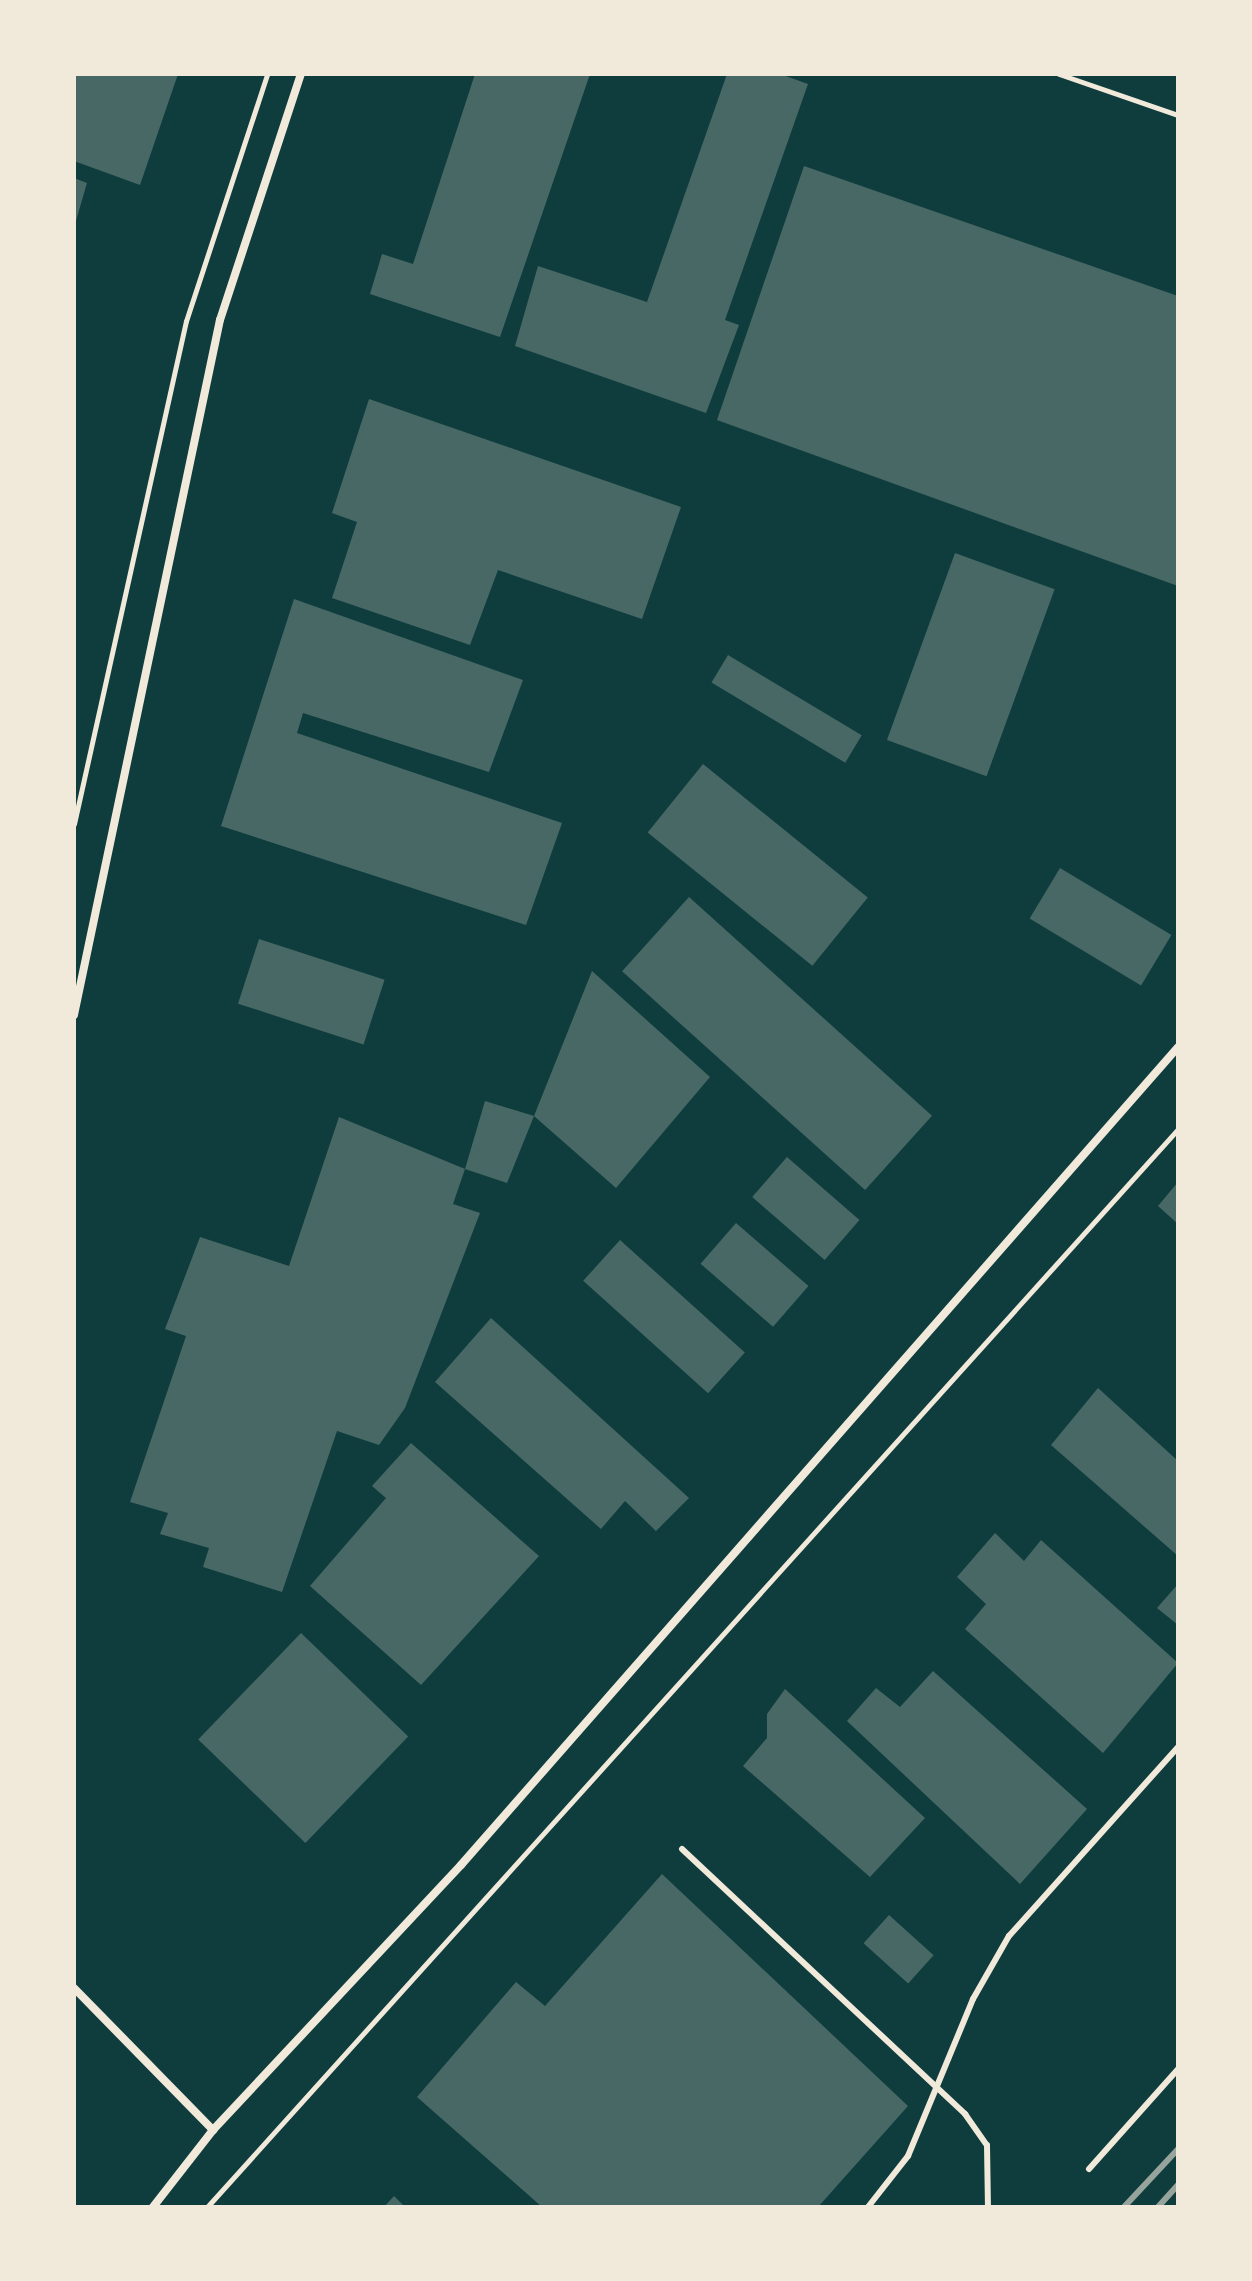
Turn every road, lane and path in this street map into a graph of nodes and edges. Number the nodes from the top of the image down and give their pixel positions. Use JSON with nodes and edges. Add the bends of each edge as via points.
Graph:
{"nodes":[{"id":1,"x":267,"y":74,"type":"edge"},
{"id":2,"x":301,"y":74,"type":"edge"},
{"id":3,"x":1059,"y":74,"type":"edge"},
{"id":4,"x":1178,"y":115,"type":"edge"},
{"id":5,"x":74,"y":824,"type":"edge"},
{"id":6,"x":74,"y":1015,"type":"edge"},
{"id":7,"x":1178,"y":1047,"type":"edge"},
{"id":8,"x":1178,"y":1129,"type":"edge"},
{"id":9,"x":1178,"y":1747,"type":"edge"},
{"id":10,"x":682,"y":1849,"type":"dead end"},
{"id":11,"x":74,"y":1988,"type":"edge"},
{"id":12,"x":1178,"y":2069,"type":"edge"},
{"id":13,"x":938,"y":2085,"type":"junction"},
{"id":14,"x":213,"y":2130,"type":"junction"},
{"id":15,"x":1089,"y":2169,"type":"dead end"},
{"id":16,"x":153,"y":2207,"type":"edge"},
{"id":17,"x":207,"y":2207,"type":"edge"},
{"id":18,"x":868,"y":2207,"type":"edge"},
{"id":19,"x":988,"y":2207,"type":"edge"}],
"edges":[{"from":1,"to":5,"type":"path","via":[[186,321]]},
{"from":2,"to":6,"type":"street","via":[[220,320]]},
{"from":3,"to":4,"type":"path"},
{"from":7,"to":14,"type":"street","via":[[461,1865]]},
{"from":8,"to":17,"type":"path"},
{"from":9,"to":13,"type":"lane","via":[[1009,1936],[973,1999]]},
{"from":10,"to":13,"type":"lane"},
{"from":11,"to":14,"type":"street"},
{"from":12,"to":15,"type":"lane"},
{"from":13,"to":18,"type":"lane","via":[[908,2156]]},
{"from":13,"to":19,"type":"lane","via":[[987,2145]]},
{"from":14,"to":16,"type":"street"}]}
